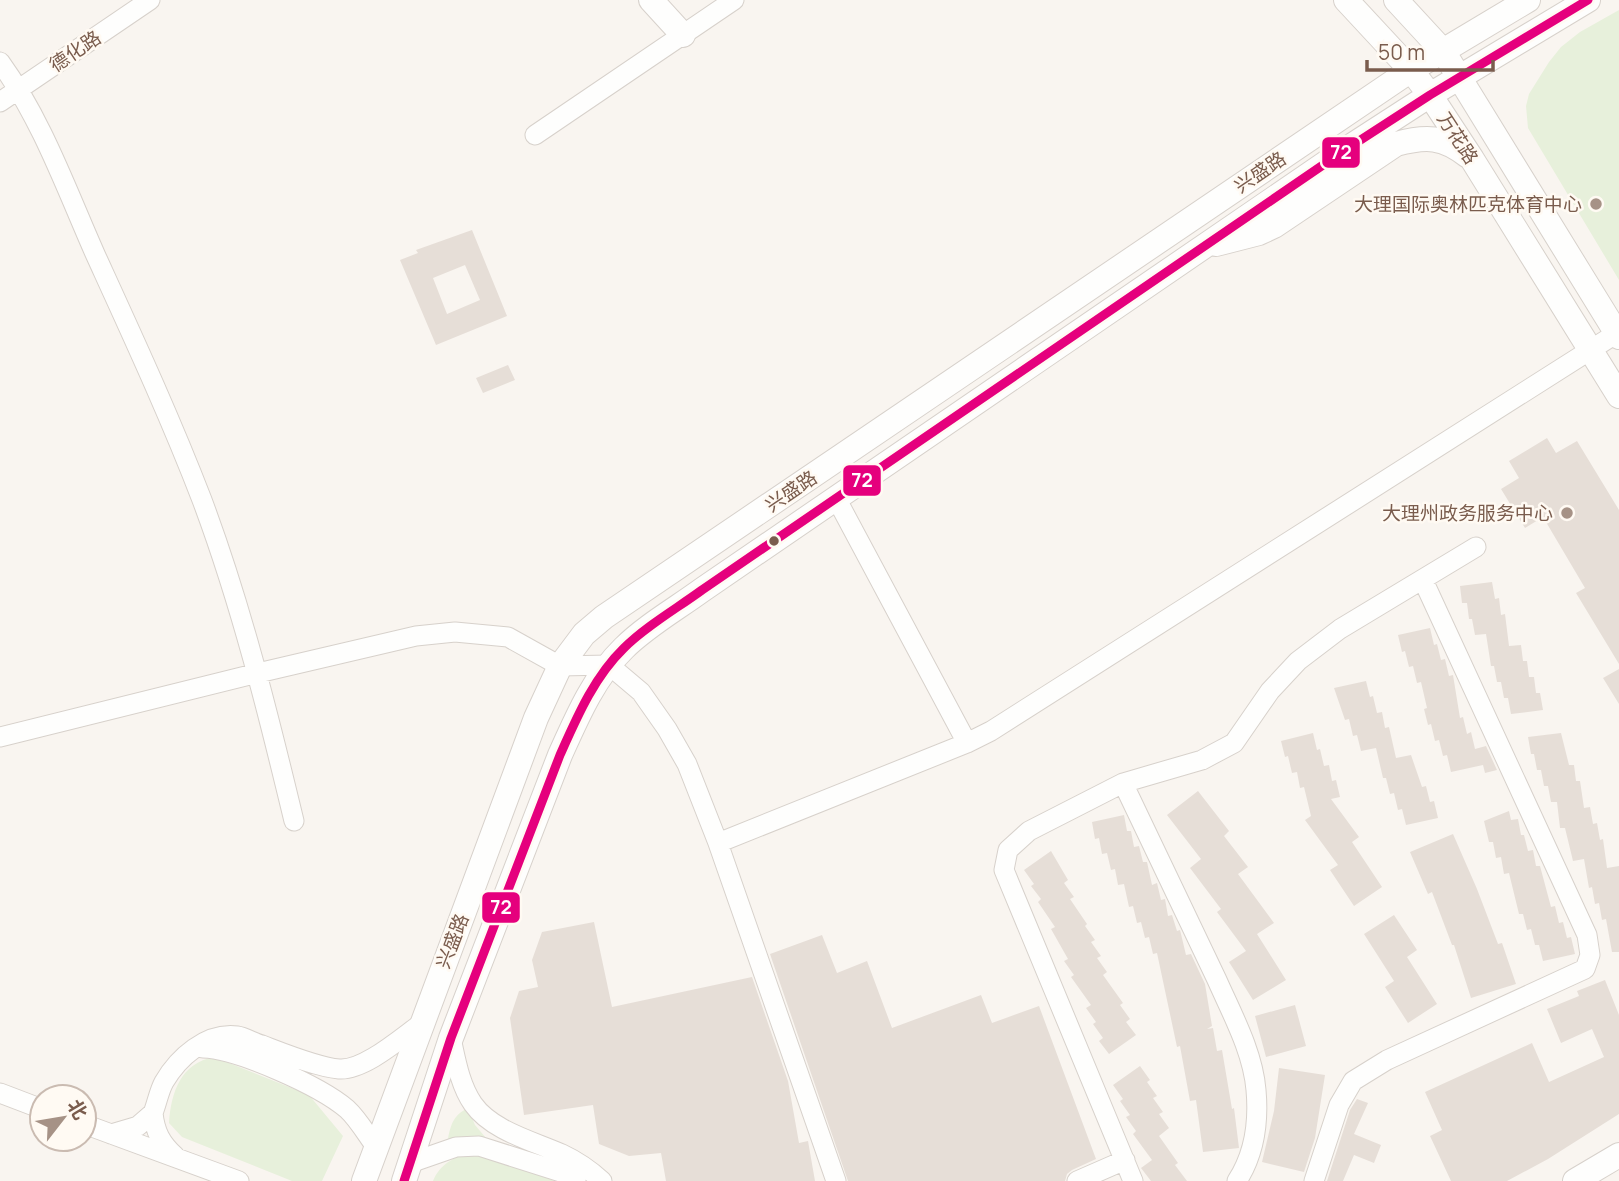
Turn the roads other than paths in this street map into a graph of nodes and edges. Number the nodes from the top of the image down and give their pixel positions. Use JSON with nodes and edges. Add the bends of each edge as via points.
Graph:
{"nodes":[{"id":1,"x":150,"y":0,"type":"edge"},
{"id":2,"x":650,"y":0,"type":"edge"},
{"id":3,"x":734,"y":0,"type":"edge"},
{"id":4,"x":1346,"y":0,"type":"edge"},
{"id":5,"x":1396,"y":0,"type":"edge"},
{"id":6,"x":1528,"y":0,"type":"edge"},
{"id":7,"x":1588,"y":0,"type":"edge"},
{"id":8,"x":682,"y":35,"type":"junction"},
{"id":9,"x":1443,"y":51,"type":"junction"},
{"id":10,"x":0,"y":62,"type":"edge"},
{"id":11,"x":1411,"y":70,"type":"junction"},
{"id":12,"x":1460,"y":77,"type":"junction"},
{"id":13,"x":19,"y":89,"type":"junction"},
{"id":14,"x":1430,"y":95,"type":"junction"},
{"id":15,"x":0,"y":102,"type":"edge"},
{"id":16,"x":535,"y":135,"type":"dead end"},
{"id":17,"x":1472,"y":159,"type":"junction"},
{"id":18,"x":1202,"y":247,"type":"junction"},
{"id":19,"x":1618,"y":335,"type":"edge"},
{"id":20,"x":1591,"y":350,"type":"junction"},
{"id":21,"x":1619,"y":396,"type":"edge"},
{"id":22,"x":836,"y":498,"type":"junction"},
{"id":23,"x":1476,"y":547,"type":"dead end"},
{"id":24,"x":1423,"y":580,"type":"junction"},
{"id":25,"x":609,"y":665,"type":"junction"},
{"id":26,"x":560,"y":666,"type":"junction"},
{"id":27,"x":258,"y":673,"type":"junction"},
{"id":28,"x":0,"y":737,"type":"edge"},
{"id":29,"x":967,"y":743,"type":"junction"},
{"id":30,"x":1123,"y":783,"type":"junction"},
{"id":31,"x":294,"y":821,"type":"dead end"},
{"id":32,"x":718,"y":843,"type":"junction"},
{"id":33,"x":422,"y":1023,"type":"junction"},
{"id":34,"x":451,"y":1038,"type":"junction"},
{"id":35,"x":195,"y":1047,"type":"junction"},
{"id":36,"x":0,"y":1093,"type":"edge"},
{"id":37,"x":28,"y":1104,"type":"edge"},
{"id":38,"x":153,"y":1113,"type":"junction"},
{"id":39,"x":98,"y":1129,"type":"edge"},
{"id":40,"x":111,"y":1134,"type":"junction"},
{"id":41,"x":376,"y":1147,"type":"junction"},
{"id":42,"x":1619,"y":1155,"type":"edge"},
{"id":43,"x":178,"y":1159,"type":"junction"},
{"id":44,"x":1125,"y":1160,"type":"junction"},
{"id":45,"x":407,"y":1172,"type":"edge"},
{"id":46,"x":239,"y":1181,"type":"edge"},
{"id":47,"x":364,"y":1181,"type":"edge"},
{"id":48,"x":576,"y":1181,"type":"edge"},
{"id":49,"x":602,"y":1181,"type":"edge"},
{"id":50,"x":836,"y":1181,"type":"edge"},
{"id":51,"x":1077,"y":1181,"type":"edge"},
{"id":52,"x":1133,"y":1181,"type":"edge"},
{"id":53,"x":1237,"y":1181,"type":"edge"},
{"id":54,"x":1314,"y":1181,"type":"edge"},
{"id":55,"x":1574,"y":1181,"type":"edge"}],
"edges":[{"from":1,"to":13,"type":"street","name":"德化路"},
{"from":2,"to":8,"type":"street"},
{"from":3,"to":8,"type":"street"},
{"from":4,"to":11,"type":"street","name":"万花路"},
{"from":5,"to":9,"type":"street","name":"万花路"},
{"from":6,"to":9,"type":"street","name":"兴盛路"},
{"from":7,"to":12,"type":"street","name":"兴盛路"},
{"from":8,"to":16,"type":"street"},
{"from":9,"to":11,"type":"street","name":"兴盛路"},
{"from":9,"to":12,"type":"street","name":"万花路"},
{"from":10,"to":13,"type":"street"},
{"from":11,"to":14,"type":"street","name":"万花路"},
{"from":11,"to":26,"type":"street","name":"兴盛路","via":[[646,588],[584,634]]},
{"from":12,"to":14,"type":"street","name":"兴盛路"},
{"from":12,"to":19,"type":"street","name":"万花路"},
{"from":13,"to":15,"type":"street","name":"德化路"},
{"from":13,"to":27,"type":"street","via":[[173,426]]},
{"from":14,"to":17,"type":"street","name":"万花路"},
{"from":14,"to":18,"type":"street","name":"兴盛路"},
{"from":17,"to":18,"type":"street","via":[[1443,140],[1396,144],[1275,226]]},
{"from":17,"to":20,"type":"street","name":"万花路"},
{"from":18,"to":22,"type":"street","name":"兴盛路"},
{"from":19,"to":20,"type":"street"},
{"from":20,"to":21,"type":"street","name":"万花路"},
{"from":20,"to":29,"type":"street"},
{"from":22,"to":25,"type":"street","name":"兴盛路","via":[[634,639]]},
{"from":22,"to":29,"type":"street"},
{"from":23,"to":24,"type":"street"},
{"from":24,"to":30,"type":"street","via":[[1340,629],[1298,661],[1270,691],[1234,743],[1202,760]]},
{"from":24,"to":54,"type":"street","via":[[1587,935],[1590,956],[1585,969],[1387,1060],[1353,1081],[1339,1105]]},
{"from":25,"to":26,"type":"street"},
{"from":25,"to":32,"type":"street","via":[[641,692],[667,729],[687,764]]},
{"from":25,"to":34,"type":"street","name":"兴盛路","via":[[560,755]]},
{"from":26,"to":27,"type":"street","via":[[508,637],[455,632],[416,636]]},
{"from":26,"to":33,"type":"street","name":"兴盛路","via":[[536,718]]},
{"from":27,"to":28,"type":"street"},
{"from":27,"to":31,"type":"street"},
{"from":29,"to":32,"type":"street"},
{"from":30,"to":44,"type":"street","via":[[1029,831],[1008,850],[1004,870]]},
{"from":30,"to":53,"type":"street","via":[[1248,1052],[1256,1087],[1256,1135],[1247,1166]]},
{"from":32,"to":50,"type":"street"},
{"from":33,"to":35,"type":"street","via":[[381,1053],[340,1069],[236,1036],[215,1038]]},
{"from":33,"to":41,"type":"street","name":"兴盛路"},
{"from":34,"to":45,"type":"street","name":"兴盛路"},
{"from":34,"to":49,"type":"street","via":[[460,1079],[486,1119],[565,1155]]},
{"from":35,"to":38,"type":"street","via":[[162,1085]]},
{"from":35,"to":41,"type":"street","via":[[222,1049],[322,1090],[349,1111]]},
{"from":36,"to":37,"type":"street"},
{"from":38,"to":40,"type":"street","via":[[138,1126]]},
{"from":38,"to":43,"type":"street","via":[[159,1137]]},
{"from":39,"to":40,"type":"street"},
{"from":40,"to":43,"type":"street"},
{"from":41,"to":47,"type":"street","name":"兴盛路"},
{"from":42,"to":55,"type":"street"},
{"from":43,"to":46,"type":"street"},
{"from":44,"to":51,"type":"street"},
{"from":44,"to":52,"type":"street"},
{"from":45,"to":48,"type":"street","via":[[456,1147],[479,1146],[567,1174]]}]}
